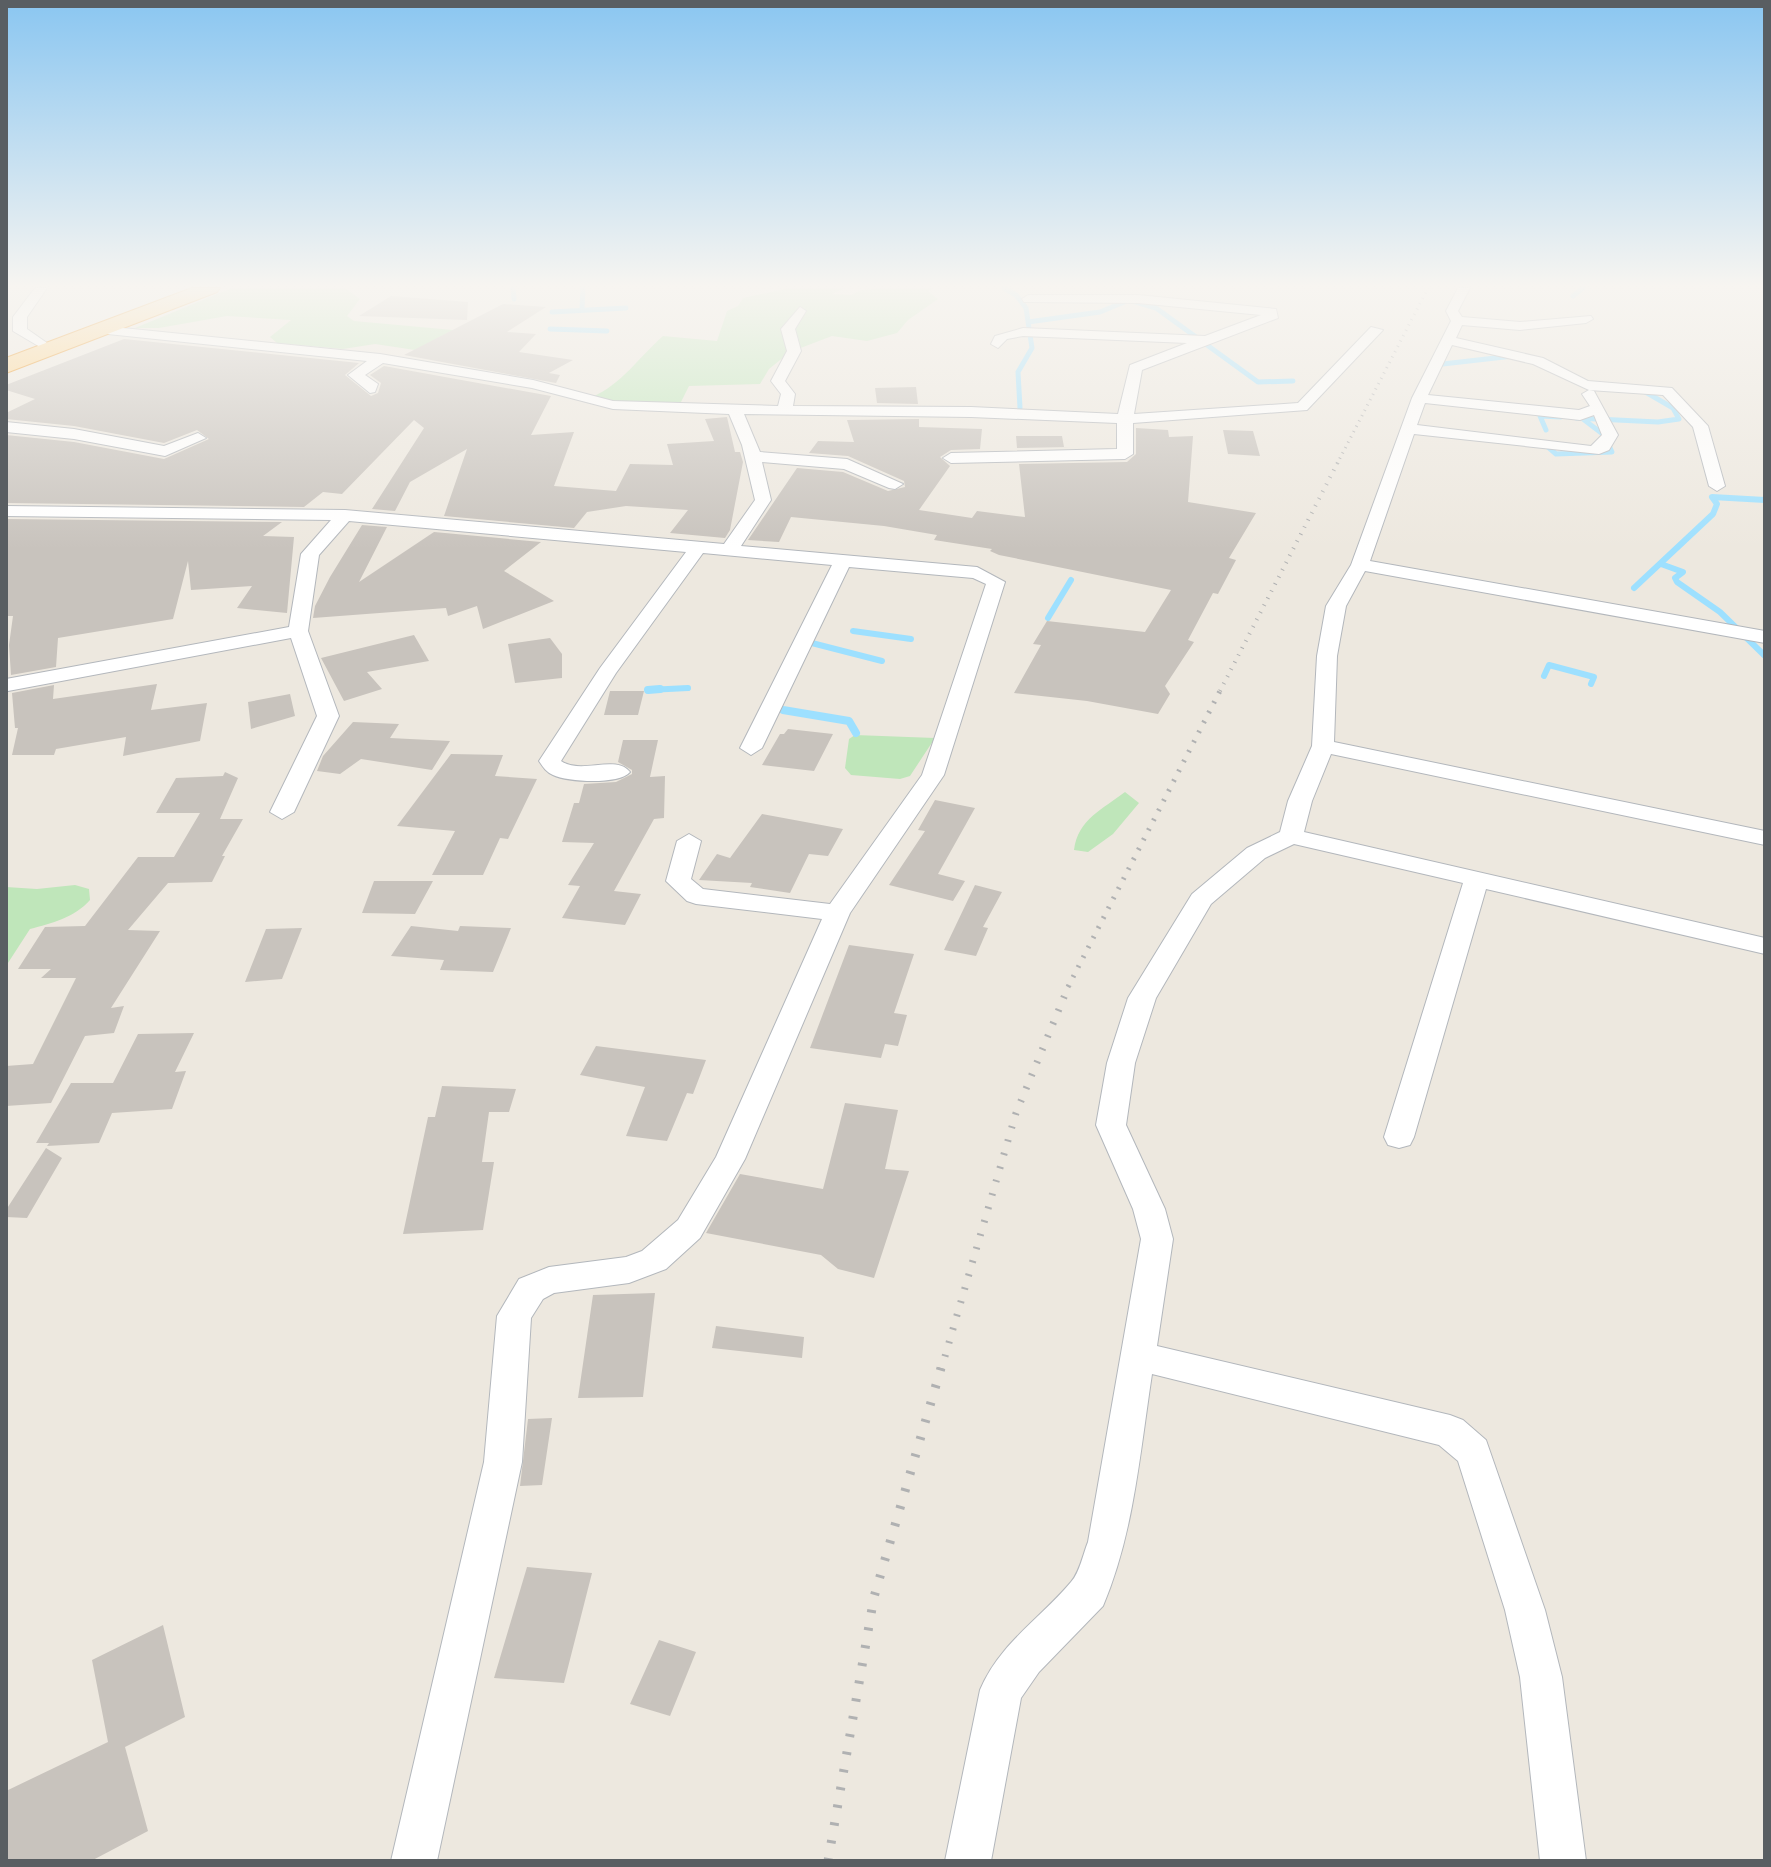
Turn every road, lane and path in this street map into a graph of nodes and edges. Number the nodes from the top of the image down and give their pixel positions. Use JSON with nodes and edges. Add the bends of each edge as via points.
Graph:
{"nodes":[{"id":1,"x":355,"y":375,"type":"edge"},
{"id":2,"x":481,"y":375,"type":"edge"},
{"id":3,"x":781,"y":375,"type":"edge"},
{"id":4,"x":1134,"y":375,"type":"edge"},
{"id":5,"x":1333,"y":375,"type":"edge"},
{"id":6,"x":1432,"y":375,"type":"edge"},
{"id":7,"x":1564,"y":375,"type":"edge"},
{"id":8,"x":1578,"y":383,"type":"junction"},
{"id":9,"x":370,"y":389,"type":"dead end"},
{"id":10,"x":1419,"y":398,"type":"junction"},
{"id":11,"x":1599,"y":408,"type":"junction"},
{"id":12,"x":735,"y":411,"type":"junction"},
{"id":13,"x":785,"y":411,"type":"junction"},
{"id":14,"x":1125,"y":419,"type":"junction"},
{"id":15,"x":6,"y":427,"type":"edge"},
{"id":16,"x":1411,"y":429,"type":"junction"},
{"id":17,"x":198,"y":438,"type":"dead end"},
{"id":18,"x":756,"y":457,"type":"junction"},
{"id":19,"x":951,"y":458,"type":"dead end"},
{"id":20,"x":895,"y":484,"type":"dead end"},
{"id":21,"x":1717,"y":486,"type":"dead end"},
{"id":22,"x":6,"y":511,"type":"edge"},
{"id":23,"x":345,"y":515,"type":"junction"},
{"id":24,"x":697,"y":549,"type":"junction"},
{"id":25,"x":729,"y":551,"type":"junction"},
{"id":26,"x":843,"y":561,"type":"junction"},
{"id":27,"x":1360,"y":565,"type":"junction"},
{"id":28,"x":298,"y":631,"type":"junction"},
{"id":29,"x":1765,"y":637,"type":"edge"},
{"id":30,"x":8,"y":685,"type":"dead end"},
{"id":31,"x":1323,"y":746,"type":"junction"},
{"id":32,"x":751,"y":748,"type":"dead end"},
{"id":33,"x":619,"y":772,"type":"dead end"},
{"id":34,"x":282,"y":812,"type":"dead end"},
{"id":35,"x":1291,"y":836,"type":"junction"},
{"id":36,"x":1765,"y":838,"type":"edge"},
{"id":37,"x":689,"y":841,"type":"dead end"},
{"id":38,"x":1476,"y":881,"type":"junction"},
{"id":39,"x":837,"y":913,"type":"junction"},
{"id":40,"x":1765,"y":946,"type":"edge"},
{"id":41,"x":1399,"y":1137,"type":"dead end"},
{"id":42,"x":1137,"y":1356,"type":"junction"},
{"id":43,"x":414,"y":1861,"type":"edge"},
{"id":44,"x":968,"y":1861,"type":"edge"},
{"id":45,"x":1563,"y":1861,"type":"edge"}],
"edges":[{"from":1,"to":9,"type":"street","via":[[371,384]]},
{"from":2,"to":12,"type":"street","via":[[613,405]]},
{"from":3,"to":13,"type":"street","via":[[778,381],[788,394]]},
{"from":4,"to":14,"type":"street"},
{"from":5,"to":14,"type":"street","via":[[1302,407]]},
{"from":6,"to":10,"type":"street"},
{"from":7,"to":8,"type":"street"},
{"from":8,"to":11,"type":"street"},
{"from":8,"to":21,"type":"street","via":[[1672,393],[1700,426]]},
{"from":10,"to":11,"type":"street","via":[[1571,415]]},
{"from":10,"to":16,"type":"street"},
{"from":11,"to":16,"type":"street","via":[[1610,435],[1593,451]]},
{"from":12,"to":13,"type":"street"},
{"from":12,"to":18,"type":"street"},
{"from":13,"to":14,"type":"street"},
{"from":14,"to":19,"type":"street","via":[[1127,451],[1122,456]]},
{"from":15,"to":17,"type":"street","via":[[165,451]]},
{"from":16,"to":27,"type":"street"},
{"from":18,"to":20,"type":"street","via":[[847,464]]},
{"from":18,"to":25,"type":"street","via":[[763,505]]},
{"from":22,"to":23,"type":"street"},
{"from":23,"to":24,"type":"street"},
{"from":23,"to":28,"type":"street","via":[[310,554]]},
{"from":24,"to":25,"type":"street"},
{"from":24,"to":33,"type":"street","via":[[550,761],[568,773]]},
{"from":25,"to":26,"type":"street"},
{"from":26,"to":32,"type":"street"},
{"from":26,"to":39,"type":"street","via":[[977,573],[993,578],[997,586],[933,775]]},
{"from":27,"to":29,"type":"street"},
{"from":27,"to":31,"type":"street","via":[[1336,606],[1327,656]]},
{"from":28,"to":30,"type":"street"},
{"from":28,"to":34,"type":"street","via":[[328,716]]},
{"from":31,"to":35,"type":"street"},
{"from":31,"to":36,"type":"street"},
{"from":35,"to":38,"type":"street"},
{"from":35,"to":42,"type":"street","via":[[1256,853],[1201,899],[1142,998],[1121,1063],[1111,1125],[1157,1239]]},
{"from":37,"to":39,"type":"street","via":[[678,881],[696,896]]},
{"from":38,"to":40,"type":"street"},
{"from":38,"to":41,"type":"street"},
{"from":39,"to":43,"type":"street","via":[[730,1159],[689,1229],[654,1260],[629,1270],[549,1280],[531,1289],[514,1316],[503,1462]]},
{"from":42,"to":44,"type":"street","via":[[1107,1542],[1089,1592],[1024,1657],[1001,1690]]},
{"from":42,"to":45,"type":"street","via":[[1450,1431],[1464,1440],[1473,1452],[1525,1610],[1541,1677]]}]}
